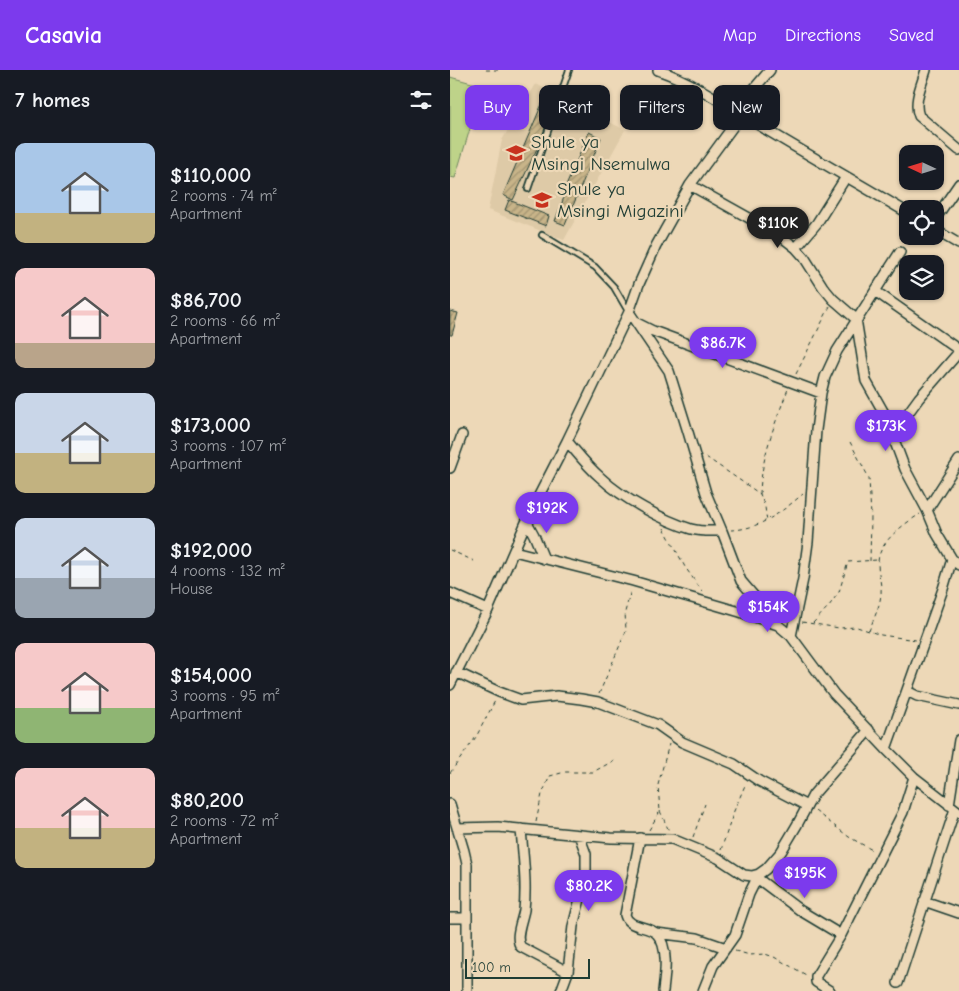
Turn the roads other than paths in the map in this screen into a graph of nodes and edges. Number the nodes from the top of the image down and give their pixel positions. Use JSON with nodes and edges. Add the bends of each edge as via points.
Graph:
{"nodes":[{"id":1,"x":569,"y":70,"type":"edge"},
{"id":2,"x":658,"y":70,"type":"edge"},
{"id":3,"x":770,"y":70,"type":"edge"},
{"id":4,"x":926,"y":70,"type":"edge"},
{"id":5,"x":759,"y":85,"type":"edge"},
{"id":6,"x":713,"y":96,"type":"edge"},
{"id":7,"x":727,"y":130,"type":"edge"},
{"id":8,"x":769,"y":130,"type":"edge"},
{"id":9,"x":959,"y":150,"type":"edge"},
{"id":10,"x":846,"y":177,"type":"junction"},
{"id":11,"x":959,"y":184,"type":"edge"},
{"id":12,"x":690,"y":185,"type":"junction"},
{"id":13,"x":528,"y":189,"type":"dead end"},
{"id":14,"x":944,"y":206,"type":"edge"},
{"id":15,"x":899,"y":209,"type":"edge"},
{"id":16,"x":542,"y":235,"type":"dead end"},
{"id":17,"x":944,"y":235,"type":"edge"},
{"id":18,"x":959,"y":244,"type":"edge"},
{"id":19,"x":796,"y":248,"type":"junction"},
{"id":20,"x":900,"y":252,"type":"dead end"},
{"id":21,"x":875,"y":290,"type":"junction"},
{"id":22,"x":629,"y":312,"type":"junction"},
{"id":23,"x":856,"y":319,"type":"junction"},
{"id":24,"x":635,"y":322,"type":"junction"},
{"id":25,"x":959,"y":351,"type":"edge"},
{"id":26,"x":821,"y":393,"type":"junction"},
{"id":27,"x":892,"y":434,"type":"junction"},
{"id":28,"x":462,"y":435,"type":"dead end"},
{"id":29,"x":568,"y":441,"type":"junction"},
{"id":30,"x":959,"y":460,"type":"edge"},
{"id":31,"x":450,"y":468,"type":"edge"},
{"id":32,"x":927,"y":510,"type":"junction"},
{"id":33,"x":527,"y":522,"type":"junction"},
{"id":34,"x":722,"y":531,"type":"junction"},
{"id":35,"x":514,"y":551,"type":"junction"},
{"id":36,"x":544,"y":559,"type":"junction"},
{"id":37,"x":952,"y":559,"type":"junction"},
{"id":38,"x":959,"y":565,"type":"edge"},
{"id":39,"x":450,"y":593,"type":"edge"},
{"id":40,"x":488,"y":610,"type":"junction"},
{"id":41,"x":778,"y":624,"type":"junction"},
{"id":42,"x":790,"y":636,"type":"junction"},
{"id":43,"x":456,"y":672,"type":"junction"},
{"id":44,"x":450,"y":685,"type":"edge"},
{"id":45,"x":906,"y":691,"type":"junction"},
{"id":46,"x":959,"y":705,"type":"edge"},
{"id":47,"x":869,"y":730,"type":"junction"},
{"id":48,"x":959,"y":740,"type":"edge"},
{"id":49,"x":886,"y":749,"type":"junction"},
{"id":50,"x":914,"y":778,"type":"junction"},
{"id":51,"x":450,"y":804,"type":"edge"},
{"id":52,"x":807,"y":806,"type":"junction"},
{"id":53,"x":954,"y":809,"type":"edge"},
{"id":54,"x":521,"y":829,"type":"junction"},
{"id":55,"x":455,"y":833,"type":"edge"},
{"id":56,"x":579,"y":835,"type":"junction"},
{"id":57,"x":642,"y":838,"type":"junction"},
{"id":58,"x":758,"y":876,"type":"junction"},
{"id":59,"x":924,"y":901,"type":"junction"},
{"id":60,"x":959,"y":912,"type":"edge"},
{"id":61,"x":450,"y":918,"type":"edge"},
{"id":62,"x":467,"y":918,"type":"junction"},
{"id":63,"x":656,"y":933,"type":"junction"},
{"id":64,"x":841,"y":935,"type":"junction"},
{"id":65,"x":726,"y":948,"type":"junction"},
{"id":66,"x":568,"y":972,"type":"junction"},
{"id":67,"x":898,"y":983,"type":"dead end"},
{"id":68,"x":467,"y":991,"type":"edge"},
{"id":69,"x":561,"y":991,"type":"edge"},
{"id":70,"x":663,"y":991,"type":"edge"},
{"id":71,"x":703,"y":991,"type":"edge"},
{"id":72,"x":830,"y":991,"type":"edge"}],
"edges":[{"from":1,"to":13,"type":"lane"},
{"from":2,"to":6,"type":"street","via":[[682,78]]},
{"from":3,"to":5,"type":"street"},
{"from":4,"to":9,"type":"street","via":[[917,112]]},
{"from":7,"to":12,"type":"street"},
{"from":8,"to":10,"type":"street"},
{"from":10,"to":15,"type":"street"},
{"from":10,"to":19,"type":"street","via":[[817,223]]},
{"from":11,"to":14,"type":"street"},
{"from":12,"to":19,"type":"street","via":[[771,230]]},
{"from":12,"to":22,"type":"street","via":[[656,246]]},
{"from":16,"to":22,"type":"lane","via":[[595,267]]},
{"from":17,"to":18,"type":"street"},
{"from":19,"to":23,"type":"street","via":[[833,299]]},
{"from":20,"to":21,"type":"street"},
{"from":21,"to":23,"type":"street"},
{"from":21,"to":25,"type":"street"},
{"from":22,"to":24,"type":"street"},
{"from":22,"to":29,"type":"street"},
{"from":23,"to":26,"type":"street","via":[[837,351]]},
{"from":23,"to":27,"type":"street","via":[[866,381]]},
{"from":24,"to":26,"type":"street"},
{"from":24,"to":34,"type":"street","via":[[669,371],[706,493]]},
{"from":25,"to":27,"type":"street"},
{"from":26,"to":42,"type":"street","via":[[808,542]]},
{"from":27,"to":32,"type":"street","via":[[905,469]]},
{"from":28,"to":31,"type":"street"},
{"from":29,"to":33,"type":"street"},
{"from":29,"to":34,"type":"street","via":[[586,464],[614,489],[660,516],[691,529]]},
{"from":30,"to":32,"type":"street"},
{"from":32,"to":37,"type":"street"},
{"from":33,"to":35,"type":"street"},
{"from":33,"to":36,"type":"street"},
{"from":34,"to":41,"type":"street","via":[[741,581]]},
{"from":35,"to":36,"type":"street"},
{"from":35,"to":40,"type":"street"},
{"from":36,"to":41,"type":"street","via":[[633,581]]},
{"from":37,"to":38,"type":"street"},
{"from":37,"to":45,"type":"street"},
{"from":39,"to":40,"type":"street"},
{"from":40,"to":43,"type":"street"},
{"from":41,"to":42,"type":"street"},
{"from":42,"to":47,"type":"street","via":[[834,694]]},
{"from":43,"to":44,"type":"street"},
{"from":43,"to":52,"type":"street","via":[[521,700],[557,696],[596,702],[658,725],[671,736],[734,764]]},
{"from":45,"to":46,"type":"street"},
{"from":45,"to":49,"type":"street"},
{"from":47,"to":49,"type":"street"},
{"from":47,"to":52,"type":"street"},
{"from":48,"to":53,"type":"street"},
{"from":49,"to":50,"type":"street"},
{"from":50,"to":53,"type":"street"},
{"from":50,"to":64,"type":"street","via":[[903,812]]},
{"from":51,"to":55,"type":"street"},
{"from":52,"to":58,"type":"street","via":[[782,852]]},
{"from":53,"to":59,"type":"street"},
{"from":54,"to":55,"type":"street","via":[[498,827]]},
{"from":54,"to":56,"type":"street"},
{"from":54,"to":66,"type":"street","via":[[526,888],[519,945]]},
{"from":55,"to":62,"type":"street","via":[[467,864]]},
{"from":56,"to":57,"type":"street"},
{"from":56,"to":66,"type":"street","via":[[587,868],[573,926]]},
{"from":57,"to":58,"type":"street","via":[[672,839],[718,858],[744,875]]},
{"from":57,"to":63,"type":"street","via":[[625,915],[628,921]]},
{"from":58,"to":64,"type":"street","via":[[801,911]]},
{"from":58,"to":65,"type":"street","via":[[739,926]]},
{"from":59,"to":60,"type":"street"},
{"from":59,"to":67,"type":"street"},
{"from":61,"to":62,"type":"street"},
{"from":62,"to":68,"type":"street"},
{"from":63,"to":65,"type":"street","via":[[697,938]]},
{"from":63,"to":70,"type":"street","via":[[663,945],[665,960]]},
{"from":64,"to":72,"type":"street","via":[[815,980]]},
{"from":65,"to":71,"type":"street","via":[[713,966]]},
{"from":66,"to":69,"type":"street"}]}
